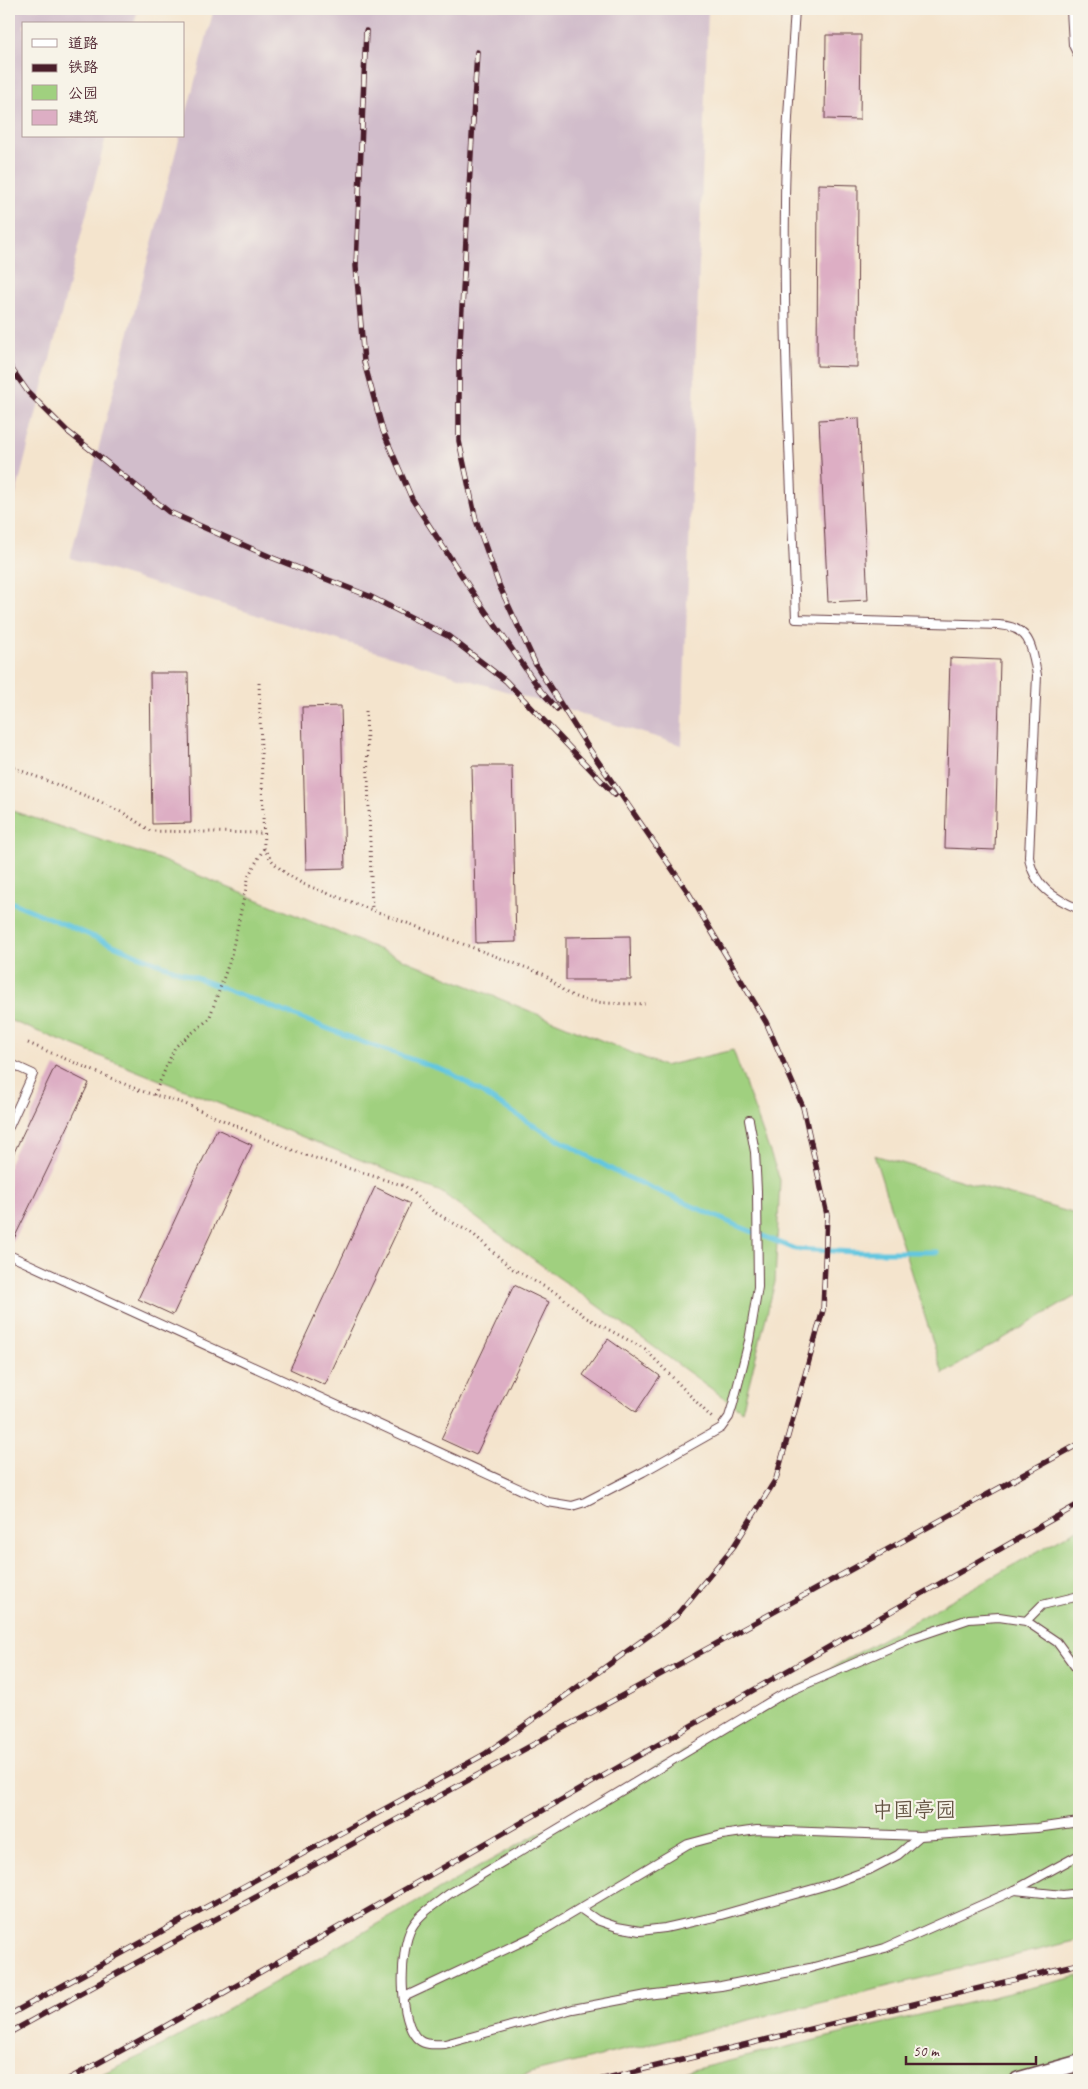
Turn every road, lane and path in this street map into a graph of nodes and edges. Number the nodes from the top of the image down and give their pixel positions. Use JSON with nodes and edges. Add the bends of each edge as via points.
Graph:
{"nodes":[{"id":1,"x":796,"y":9,"type":"edge"},
{"id":2,"x":1071,"y":9,"type":"edge"},
{"id":3,"x":1079,"y":57,"type":"edge"},
{"id":4,"x":259,"y":683,"type":"dead end"},
{"id":5,"x":366,"y":711,"type":"dead end"},
{"id":6,"x":9,"y":766,"type":"edge"},
{"id":7,"x":264,"y":833,"type":"junction"},
{"id":8,"x":264,"y":848,"type":"junction"},
{"id":9,"x":1079,"y":909,"type":"edge"},
{"id":10,"x":372,"y":910,"type":"junction"},
{"id":11,"x":646,"y":1004,"type":"dead end"},
{"id":12,"x":28,"y":1043,"type":"dead end"},
{"id":13,"x":9,"y":1063,"type":"edge"},
{"id":14,"x":154,"y":1095,"type":"junction"},
{"id":15,"x":750,"y":1120,"type":"dead end"},
{"id":16,"x":9,"y":1128,"type":"edge"},
{"id":17,"x":9,"y":1255,"type":"edge"},
{"id":18,"x":721,"y":1428,"type":"junction"},
{"id":19,"x":1079,"y":1600,"type":"edge"},
{"id":20,"x":1026,"y":1621,"type":"junction"},
{"id":21,"x":1079,"y":1672,"type":"edge"},
{"id":22,"x":1079,"y":1822,"type":"edge"},
{"id":23,"x":920,"y":1836,"type":"junction"},
{"id":24,"x":1079,"y":1855,"type":"edge"},
{"id":25,"x":1015,"y":1890,"type":"junction"},
{"id":26,"x":1079,"y":1893,"type":"edge"},
{"id":27,"x":581,"y":1908,"type":"junction"},
{"id":28,"x":404,"y":1997,"type":"junction"},
{"id":29,"x":1079,"y":2063,"type":"edge"},
{"id":30,"x":1018,"y":2080,"type":"edge"}],
"edges":[{"from":1,"to":9,"type":"lane","via":[[784,249],[796,619],[999,625],[1021,630],[1032,650],[1037,675],[1030,867],[1052,896]]},
{"from":2,"to":3,"type":"lane","via":[[1073,45]]},
{"from":4,"to":7,"type":"path"},
{"from":5,"to":10,"type":"path"},
{"from":6,"to":7,"type":"path","via":[[99,801],[151,831]]},
{"from":7,"to":8,"type":"path"},
{"from":8,"to":10,"type":"path","via":[[271,862],[297,880]]},
{"from":8,"to":14,"type":"path","via":[[250,876],[230,960],[209,1019],[175,1047]]},
{"from":10,"to":11,"type":"path","via":[[543,974],[578,998]]},
{"from":12,"to":14,"type":"path"},
{"from":13,"to":16,"type":"lane","via":[[33,1074]]},
{"from":14,"to":18,"type":"path","via":[[183,1103],[299,1152],[405,1186],[434,1212],[473,1234],[511,1268],[561,1296],[585,1317],[646,1349]]},
{"from":15,"to":18,"type":"lane","via":[[757,1191],[758,1287],[733,1404]]},
{"from":17,"to":18,"type":"lane","via":[[559,1505],[585,1502]]},
{"from":19,"to":20,"type":"lane","via":[[1075,1597],[1042,1605]]},
{"from":20,"to":21,"type":"lane","via":[[1057,1642]]},
{"from":20,"to":28,"type":"lane","via":[[999,1617],[969,1618],[910,1639],[783,1694],[449,1894],[419,1917],[411,1928],[404,1959]]},
{"from":22,"to":23,"type":"lane"},
{"from":23,"to":27,"type":"lane","via":[[757,1830],[722,1835],[688,1844]]},
{"from":23,"to":27,"type":"lane","via":[[898,1855],[831,1884],[665,1928],[640,1931],[617,1927],[597,1920]]},
{"from":24,"to":25,"type":"lane"},
{"from":25,"to":26,"type":"lane","via":[[1062,1895]]},
{"from":25,"to":28,"type":"lane","via":[[885,1948],[810,1968],[720,1986],[573,2009],[445,2044],[421,2042],[412,2033]]},
{"from":27,"to":28,"type":"lane","via":[[532,1937]]},
{"from":29,"to":30,"type":"street"}]}
